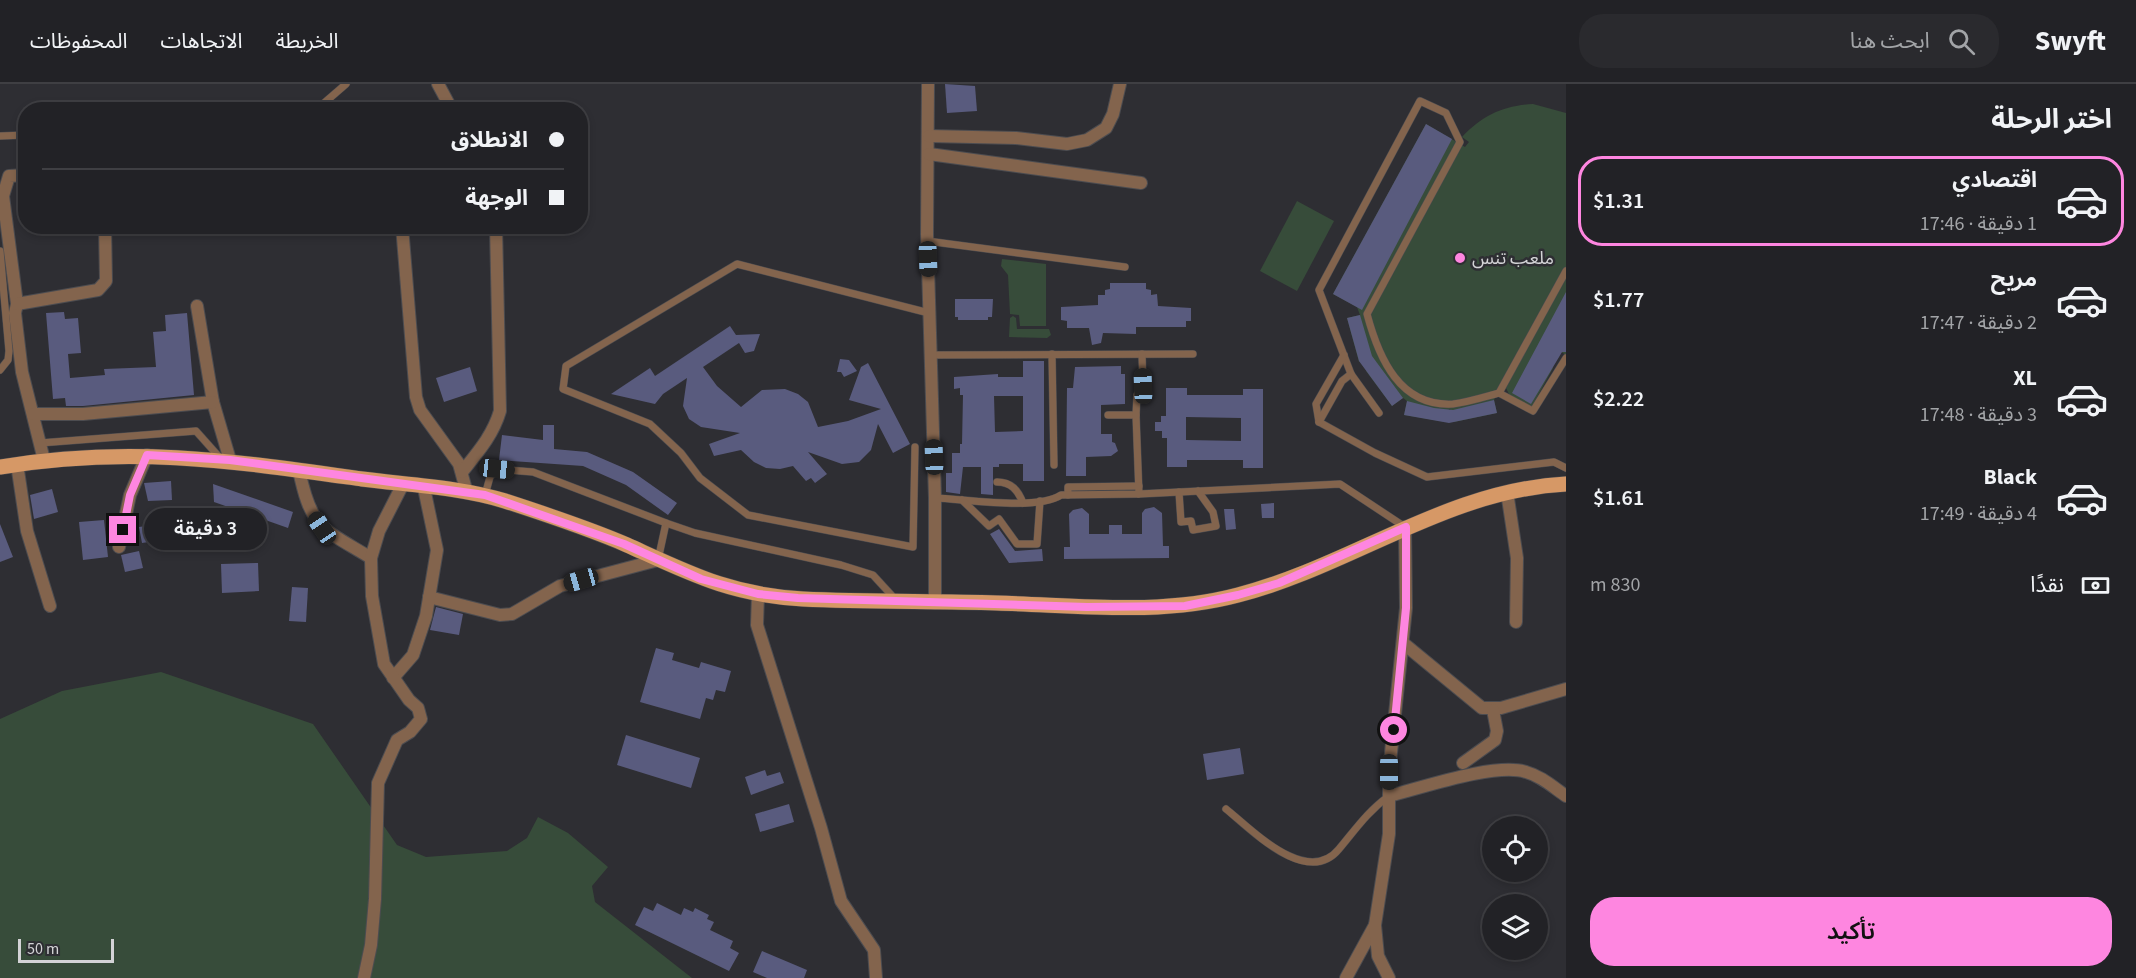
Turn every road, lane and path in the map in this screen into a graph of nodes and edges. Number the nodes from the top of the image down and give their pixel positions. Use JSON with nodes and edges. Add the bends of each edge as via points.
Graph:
{"nodes":[{"id":1,"x":346,"y":84,"type":"edge"},
{"id":2,"x":438,"y":84,"type":"edge"},
{"id":3,"x":928,"y":84,"type":"edge"},
{"id":4,"x":1120,"y":84,"type":"edge"},
{"id":5,"x":325,"y":102,"type":"edge"},
{"id":6,"x":448,"y":102,"type":"edge"},
{"id":7,"x":18,"y":135,"type":"edge"},
{"id":8,"x":0,"y":136,"type":"edge"},
{"id":9,"x":929,"y":136,"type":"junction"},
{"id":10,"x":929,"y":154,"type":"junction"},
{"id":11,"x":18,"y":176,"type":"edge"},
{"id":12,"x":1141,"y":183,"type":"dead end"},
{"id":13,"x":105,"y":234,"type":"edge"},
{"id":14,"x":403,"y":234,"type":"edge"},
{"id":15,"x":496,"y":234,"type":"edge"},
{"id":16,"x":927,"y":241,"type":"junction"},
{"id":17,"x":0,"y":251,"type":"edge"},
{"id":18,"x":1125,"y":267,"type":"dead end"},
{"id":19,"x":1566,"y":271,"type":"edge"},
{"id":20,"x":18,"y":304,"type":"junction"},
{"id":21,"x":197,"y":306,"type":"dead end"},
{"id":22,"x":929,"y":314,"type":"junction"},
{"id":23,"x":930,"y":354,"type":"junction"},
{"id":24,"x":1052,"y":354,"type":"junction"},
{"id":25,"x":1142,"y":354,"type":"junction"},
{"id":26,"x":1193,"y":354,"type":"dead end"},
{"id":27,"x":1344,"y":355,"type":"junction"},
{"id":28,"x":1566,"y":358,"type":"edge"},
{"id":29,"x":0,"y":370,"type":"edge"},
{"id":30,"x":1351,"y":374,"type":"junction"},
{"id":31,"x":1500,"y":393,"type":"junction"},
{"id":32,"x":213,"y":402,"type":"junction"},
{"id":33,"x":1379,"y":413,"type":"dead end"},
{"id":34,"x":33,"y":414,"type":"junction"},
{"id":35,"x":1136,"y":415,"type":"junction"},
{"id":36,"x":1108,"y":416,"type":"dead end"},
{"id":37,"x":1319,"y":422,"type":"junction"},
{"id":38,"x":40,"y":443,"type":"junction"},
{"id":39,"x":915,"y":447,"type":"dead end"},
{"id":40,"x":147,"y":455,"type":"junction"},
{"id":41,"x":44,"y":460,"type":"junction"},
{"id":42,"x":225,"y":460,"type":"junction"},
{"id":43,"x":17,"y":464,"type":"junction"},
{"id":44,"x":1054,"y":465,"type":"dead end"},
{"id":45,"x":0,"y":467,"type":"edge"},
{"id":46,"x":1566,"y":468,"type":"edge"},
{"id":47,"x":299,"y":470,"type":"junction"},
{"id":48,"x":462,"y":472,"type":"junction"},
{"id":49,"x":997,"y":482,"type":"dead end"},
{"id":50,"x":403,"y":484,"type":"junction"},
{"id":51,"x":1566,"y":484,"type":"edge"},
{"id":52,"x":424,"y":488,"type":"junction"},
{"id":53,"x":1139,"y":490,"type":"junction"},
{"id":54,"x":1198,"y":491,"type":"junction"},
{"id":55,"x":1179,"y":492,"type":"junction"},
{"id":56,"x":1507,"y":492,"type":"junction"},
{"id":57,"x":467,"y":493,"type":"junction"},
{"id":58,"x":485,"y":495,"type":"junction"},
{"id":59,"x":935,"y":498,"type":"junction"},
{"id":60,"x":962,"y":500,"type":"junction"},
{"id":61,"x":1040,"y":501,"type":"junction"},
{"id":62,"x":1023,"y":503,"type":"junction"},
{"id":63,"x":666,"y":523,"type":"junction"},
{"id":64,"x":1406,"y":527,"type":"junction"},
{"id":65,"x":119,"y":547,"type":"dead end"},
{"id":66,"x":371,"y":558,"type":"junction"},
{"id":67,"x":658,"y":560,"type":"junction"},
{"id":68,"x":758,"y":594,"type":"junction"},
{"id":69,"x":429,"y":597,"type":"junction"},
{"id":70,"x":896,"y":601,"type":"junction"},
{"id":71,"x":935,"y":603,"type":"junction"},
{"id":72,"x":50,"y":606,"type":"dead end"},
{"id":73,"x":1516,"y":622,"type":"dead end"},
{"id":74,"x":1403,"y":643,"type":"junction"},
{"id":75,"x":393,"y":678,"type":"junction"},
{"id":76,"x":1566,"y":689,"type":"edge"},
{"id":77,"x":1493,"y":710,"type":"junction"},
{"id":78,"x":1463,"y":763,"type":"dead end"},
{"id":79,"x":1389,"y":796,"type":"junction"},
{"id":80,"x":1566,"y":796,"type":"edge"},
{"id":81,"x":1226,"y":809,"type":"dead end"},
{"id":82,"x":1375,"y":925,"type":"junction"},
{"id":83,"x":364,"y":978,"type":"edge"},
{"id":84,"x":876,"y":978,"type":"edge"},
{"id":85,"x":1346,"y":978,"type":"edge"},
{"id":86,"x":1389,"y":978,"type":"edge"}],
"edges":[{"from":1,"to":5,"type":"lane"},
{"from":2,"to":6,"type":"street"},
{"from":3,"to":9,"type":"street"},
{"from":4,"to":9,"type":"street","via":[[1106,128],[1087,140],[1067,144],[1016,138]]},
{"from":7,"to":8,"type":"lane"},
{"from":9,"to":10,"type":"street"},
{"from":10,"to":12,"type":"street"},
{"from":10,"to":16,"type":"street"},
{"from":11,"to":20,"type":"street","via":[[9,176],[3,195]]},
{"from":13,"to":20,"type":"street","via":[[106,281],[98,290]]},
{"from":14,"to":48,"type":"street","via":[[416,398]]},
{"from":15,"to":48,"type":"street","via":[[501,411],[483,447]]},
{"from":16,"to":18,"type":"lane"},
{"from":16,"to":22,"type":"street"},
{"from":17,"to":29,"type":"lane","via":[[9,351]]},
{"from":19,"to":31,"type":"lane"},
{"from":20,"to":34,"type":"street","via":[[15,313],[22,372]]},
{"from":21,"to":32,"type":"street"},
{"from":22,"to":23,"type":"street"},
{"from":22,"to":39,"type":"lane","via":[[737,264],[566,366],[563,389],[650,424],[700,477],[748,515],[913,547]]},
{"from":23,"to":24,"type":"lane"},
{"from":23,"to":59,"type":"street"},
{"from":24,"to":25,"type":"lane"},
{"from":24,"to":44,"type":"lane"},
{"from":25,"to":26,"type":"lane"},
{"from":25,"to":35,"type":"lane","via":[[1143,386],[1137,395]]},
{"from":27,"to":30,"type":"lane"},
{"from":27,"to":31,"type":"lane","via":[[1319,290],[1420,101],[1446,112],[1460,142],[1367,315],[1391,372],[1416,397],[1452,404]]},
{"from":27,"to":37,"type":"lane","via":[[1316,404]]},
{"from":28,"to":31,"type":"lane","via":[[1533,411]]},
{"from":30,"to":33,"type":"lane"},
{"from":30,"to":37,"type":"lane","via":[[1342,381]]},
{"from":32,"to":34,"type":"street","via":[[83,414]]},
{"from":32,"to":42,"type":"street"},
{"from":34,"to":38,"type":"street"},
{"from":35,"to":36,"type":"lane"},
{"from":35,"to":53,"type":"lane"},
{"from":37,"to":46,"type":"lane","via":[[1427,477],[1554,462]]},
{"from":38,"to":41,"type":"street"},
{"from":38,"to":42,"type":"lane","via":[[196,431]]},
{"from":40,"to":41,"type":"main road"},
{"from":40,"to":42,"type":"main road"},
{"from":40,"to":65,"type":"street","via":[[130,495]]},
{"from":41,"to":43,"type":"main road"},
{"from":42,"to":47,"type":"main road"},
{"from":43,"to":45,"type":"main road"},
{"from":43,"to":72,"type":"street","via":[[27,531]]},
{"from":47,"to":50,"type":"main road"},
{"from":47,"to":66,"type":"street","via":[[306,505],[322,528]]},
{"from":48,"to":57,"type":"street"},
{"from":49,"to":62,"type":"lane","via":[[1012,486]]},
{"from":50,"to":52,"type":"main road"},
{"from":50,"to":66,"type":"street","via":[[379,531]]},
{"from":51,"to":56,"type":"main road"},
{"from":52,"to":57,"type":"main road"},
{"from":52,"to":69,"type":"street","via":[[437,550]]},
{"from":53,"to":55,"type":"lane"},
{"from":53,"to":61,"type":"lane"},
{"from":54,"to":55,"type":"lane"},
{"from":54,"to":55,"type":"lane","via":[[1213,512],[1216,526],[1193,530],[1191,521],[1181,522]]},
{"from":54,"to":64,"type":"lane","via":[[1340,484]]},
{"from":56,"to":64,"type":"main road"},
{"from":56,"to":73,"type":"street","via":[[1517,558]]},
{"from":57,"to":58,"type":"main road"},
{"from":58,"to":63,"type":"lane","via":[[490,477],[497,469],[533,472]]},
{"from":58,"to":67,"type":"main road"},
{"from":59,"to":60,"type":"lane"},
{"from":59,"to":71,"type":"street"},
{"from":60,"to":61,"type":"lane","via":[[989,526],[999,519],[1017,544],[1037,544]]},
{"from":60,"to":62,"type":"lane"},
{"from":61,"to":62,"type":"lane"},
{"from":63,"to":67,"type":"lane"},
{"from":63,"to":70,"type":"lane","via":[[873,575]]},
{"from":64,"to":71,"type":"main road","via":[[1279,583],[1185,606]]},
{"from":64,"to":74,"type":"street"},
{"from":66,"to":75,"type":"street","via":[[376,629],[384,664]]},
{"from":67,"to":68,"type":"main road","via":[[701,579]]},
{"from":67,"to":69,"type":"street","via":[[560,586],[512,614],[500,615]]},
{"from":68,"to":70,"type":"main road"},
{"from":68,"to":84,"type":"street","via":[[757,625],[841,901],[874,950]]},
{"from":69,"to":75,"type":"street","via":[[413,655]]},
{"from":70,"to":71,"type":"main road"},
{"from":74,"to":77,"type":"street","via":[[1474,704]]},
{"from":74,"to":79,"type":"street"},
{"from":75,"to":83,"type":"street","via":[[418,708],[421,720],[397,740],[378,783],[375,899]]},
{"from":76,"to":77,"type":"street"},
{"from":77,"to":78,"type":"street","via":[[1495,740]]},
{"from":79,"to":80,"type":"street","via":[[1510,770],[1541,778]]},
{"from":79,"to":81,"type":"lane","via":[[1365,815],[1337,851],[1327,859],[1312,862],[1281,853]]},
{"from":79,"to":82,"type":"street","via":[[1389,834]]},
{"from":82,"to":85,"type":"street"},
{"from":82,"to":86,"type":"street","via":[[1378,956]]}]}
